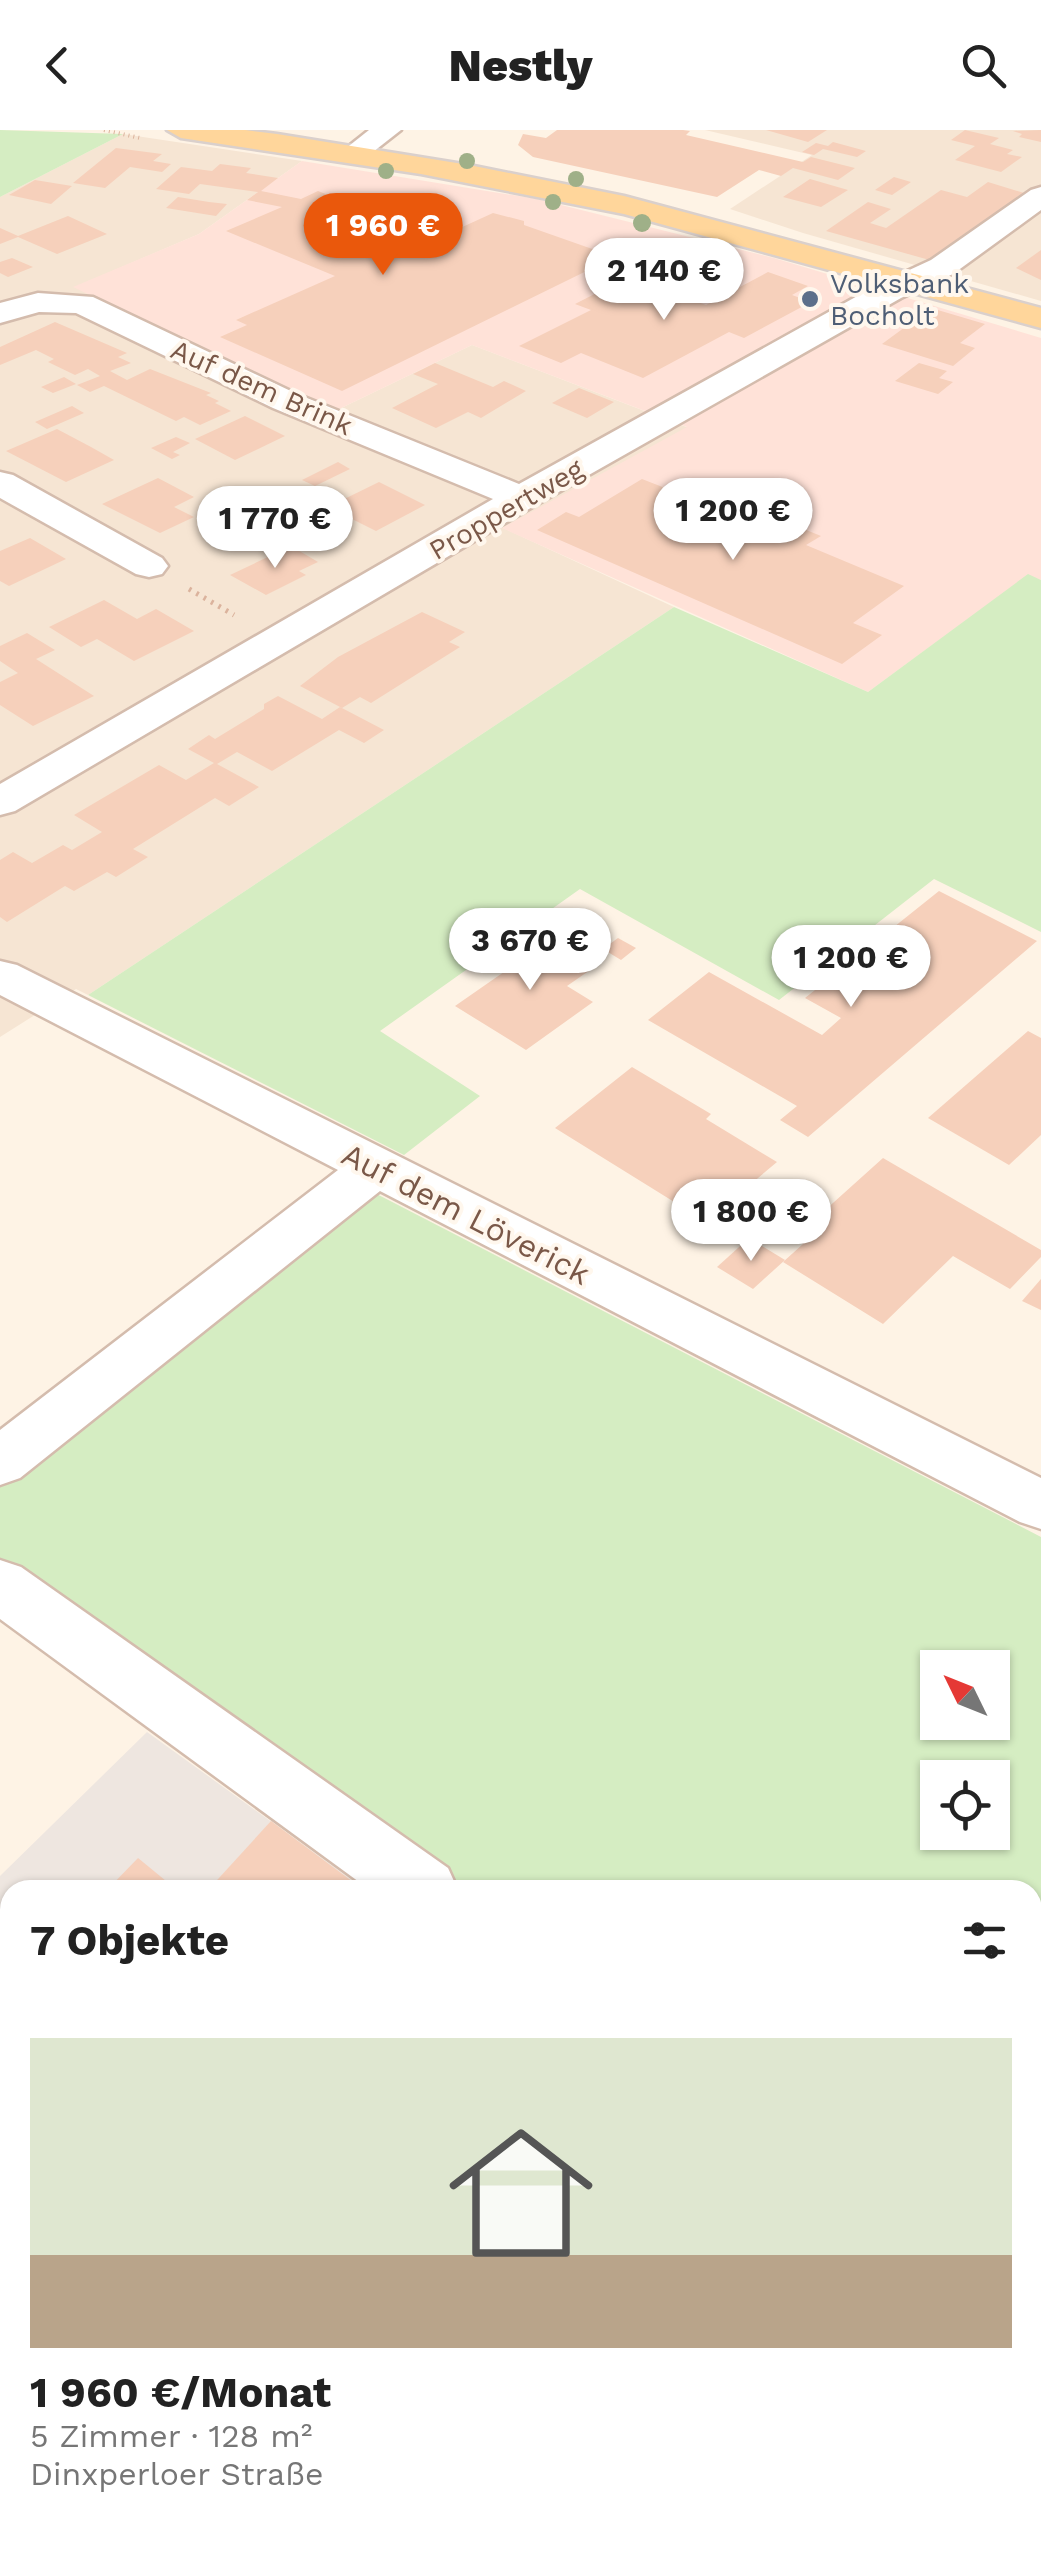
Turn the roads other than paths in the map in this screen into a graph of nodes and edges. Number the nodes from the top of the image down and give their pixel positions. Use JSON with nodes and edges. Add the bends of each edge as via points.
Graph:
{"nodes":[{"id":1,"x":181,"y":130,"type":"edge"},
{"id":2,"x":387,"y":130,"type":"edge"},
{"id":3,"x":354,"y":153,"type":"junction"},
{"id":4,"x":1041,"y":196,"type":"edge"},
{"id":5,"x":910,"y":282,"type":"junction"},
{"id":6,"x":0,"y":313,"type":"edge"},
{"id":7,"x":1041,"y":318,"type":"edge"},
{"id":8,"x":0,"y":483,"type":"edge"},
{"id":9,"x":521,"y":498,"type":"junction"},
{"id":10,"x":149,"y":566,"type":"road end"},
{"id":11,"x":0,"y":802,"type":"edge"},
{"id":12,"x":0,"y":976,"type":"edge"},
{"id":13,"x":375,"y":1168,"type":"junction"},
{"id":14,"x":0,"y":1462,"type":"edge"},
{"id":15,"x":1041,"y":1505,"type":"edge"},
{"id":16,"x":0,"y":1585,"type":"edge"},
{"id":17,"x":410,"y":1880,"type":"edge"}],
"edges":[{"from":1,"to":3,"type":"main road"},
{"from":2,"to":3,"type":"street"},
{"from":3,"to":5,"type":"main road","via":[[566,192]]},
{"from":4,"to":5,"type":"street","name":"Proppertweg","via":[[942,267]]},
{"from":5,"to":7,"type":"main road"},
{"from":5,"to":9,"type":"street","name":"Proppertweg"},
{"from":6,"to":9,"type":"street","name":"Auf dem Brink","via":[[38,302],[82,304],[285,401]]},
{"from":8,"to":10,"type":"street"},
{"from":9,"to":11,"type":"street","name":"Proppertweg"},
{"from":12,"to":13,"type":"street","name":"Auf dem Löverick"},
{"from":13,"to":14,"type":"street"},
{"from":13,"to":15,"type":"street","name":"Auf dem Löverick"},
{"from":16,"to":17,"type":"street"}]}
